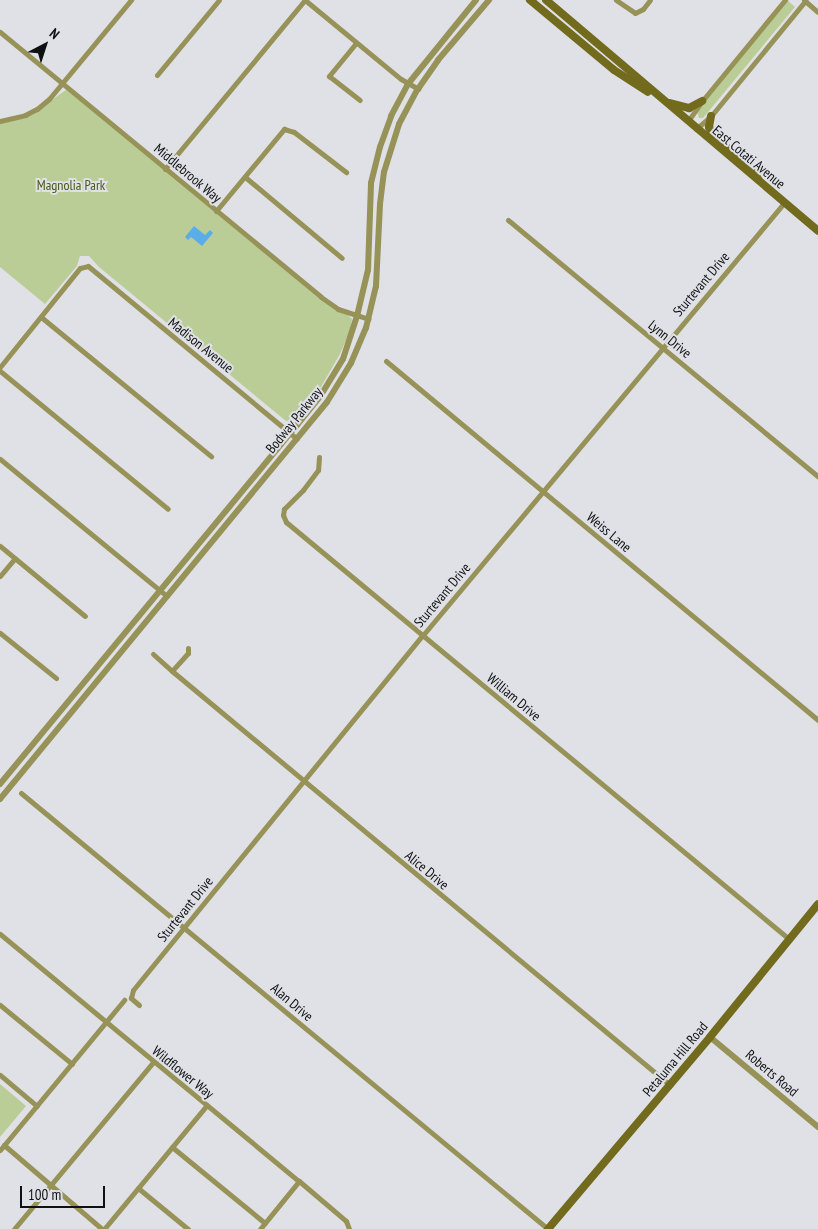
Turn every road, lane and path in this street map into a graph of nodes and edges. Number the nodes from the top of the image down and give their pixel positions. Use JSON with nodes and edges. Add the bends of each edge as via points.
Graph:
{"nodes":[{"id":1,"x":132,"y":0,"type":"edge"},
{"id":2,"x":219,"y":0,"type":"edge"},
{"id":3,"x":305,"y":0,"type":"edge"},
{"id":4,"x":476,"y":0,"type":"edge"},
{"id":5,"x":489,"y":0,"type":"edge"},
{"id":6,"x":530,"y":0,"type":"edge"},
{"id":7,"x":546,"y":0,"type":"edge"},
{"id":8,"x":616,"y":0,"type":"edge"},
{"id":9,"x":650,"y":0,"type":"edge"},
{"id":10,"x":785,"y":0,"type":"edge"},
{"id":11,"x":804,"y":0,"type":"edge"},
{"id":12,"x":818,"y":12,"type":"edge"},
{"id":13,"x":0,"y":32,"type":"edge"},
{"id":14,"x":356,"y":43,"type":"junction"},
{"id":15,"x":157,"y":75,"type":"dead end"},
{"id":16,"x":63,"y":84,"type":"junction"},
{"id":17,"x":408,"y":84,"type":"junction"},
{"id":18,"x":418,"y":89,"type":"junction"},
{"id":19,"x":360,"y":100,"type":"dead end"},
{"id":20,"x":702,"y":100,"type":"junction"},
{"id":21,"x":664,"y":101,"type":"junction"},
{"id":22,"x":711,"y":116,"type":"junction"},
{"id":23,"x":0,"y":121,"type":"edge"},
{"id":24,"x":687,"y":122,"type":"junction"},
{"id":25,"x":696,"y":129,"type":"junction"},
{"id":26,"x":165,"y":169,"type":"junction"},
{"id":27,"x":346,"y":172,"type":"dead end"},
{"id":28,"x":245,"y":177,"type":"junction"},
{"id":29,"x":764,"y":186,"type":"junction"},
{"id":30,"x":784,"y":203,"type":"junction"},
{"id":31,"x":216,"y":211,"type":"junction"},
{"id":32,"x":508,"y":220,"type":"dead end"},
{"id":33,"x":818,"y":231,"type":"edge"},
{"id":34,"x":342,"y":258,"type":"dead end"},
{"id":35,"x":357,"y":316,"type":"junction"},
{"id":36,"x":40,"y":317,"type":"junction"},
{"id":37,"x":368,"y":319,"type":"junction"},
{"id":38,"x":663,"y":348,"type":"junction"},
{"id":39,"x":386,"y":361,"type":"dead end"},
{"id":40,"x":0,"y":367,"type":"edge"},
{"id":41,"x":0,"y":371,"type":"edge"},
{"id":42,"x":290,"y":433,"type":"junction"},
{"id":43,"x":297,"y":438,"type":"junction"},
{"id":44,"x":212,"y":456,"type":"dead end"},
{"id":45,"x":319,"y":457,"type":"dead end"},
{"id":46,"x":0,"y":459,"type":"edge"},
{"id":47,"x":818,"y":476,"type":"edge"},
{"id":48,"x":544,"y":493,"type":"junction"},
{"id":49,"x":168,"y":509,"type":"dead end"},
{"id":50,"x":0,"y":546,"type":"edge"},
{"id":51,"x":15,"y":558,"type":"junction"},
{"id":52,"x":0,"y":576,"type":"edge"},
{"id":53,"x":160,"y":590,"type":"junction"},
{"id":54,"x":167,"y":596,"type":"junction"},
{"id":55,"x":85,"y":616,"type":"dead end"},
{"id":56,"x":0,"y":633,"type":"edge"},
{"id":57,"x":422,"y":635,"type":"junction"},
{"id":58,"x":188,"y":648,"type":"dead end"},
{"id":59,"x":153,"y":654,"type":"dead end"},
{"id":60,"x":172,"y":671,"type":"junction"},
{"id":61,"x":56,"y":678,"type":"dead end"},
{"id":62,"x":818,"y":720,"type":"edge"},
{"id":63,"x":304,"y":783,"type":"junction"},
{"id":64,"x":0,"y":784,"type":"edge"},
{"id":65,"x":21,"y":793,"type":"dead end"},
{"id":66,"x":0,"y":799,"type":"edge"},
{"id":67,"x":818,"y":904,"type":"edge"},
{"id":68,"x":184,"y":926,"type":"junction"},
{"id":69,"x":0,"y":934,"type":"edge"},
{"id":70,"x":789,"y":939,"type":"junction"},
{"id":71,"x":124,"y":1000,"type":"dead end"},
{"id":72,"x":0,"y":1005,"type":"edge"},
{"id":73,"x":139,"y":1005,"type":"dead end"},
{"id":74,"x":106,"y":1022,"type":"junction"},
{"id":75,"x":710,"y":1037,"type":"junction"},
{"id":76,"x":153,"y":1062,"type":"junction"},
{"id":77,"x":72,"y":1064,"type":"junction"},
{"id":78,"x":0,"y":1075,"type":"edge"},
{"id":79,"x":670,"y":1085,"type":"junction"},
{"id":80,"x":207,"y":1105,"type":"junction"},
{"id":81,"x":37,"y":1106,"type":"junction"},
{"id":82,"x":818,"y":1127,"type":"edge"},
{"id":83,"x":172,"y":1147,"type":"junction"},
{"id":84,"x":2,"y":1148,"type":"edge"},
{"id":85,"x":299,"y":1182,"type":"junction"},
{"id":86,"x":50,"y":1186,"type":"junction"},
{"id":87,"x":138,"y":1188,"type":"junction"},
{"id":88,"x":265,"y":1223,"type":"junction"},
{"id":89,"x":14,"y":1229,"type":"edge"},
{"id":90,"x":103,"y":1229,"type":"edge"},
{"id":91,"x":188,"y":1229,"type":"edge"},
{"id":92,"x":260,"y":1229,"type":"edge"},
{"id":93,"x":349,"y":1229,"type":"edge"},
{"id":94,"x":548,"y":1229,"type":"edge"}],
"edges":[{"from":1,"to":16,"type":"street"},
{"from":2,"to":15,"type":"street"},
{"from":3,"to":14,"type":"street"},
{"from":3,"to":26,"type":"street"},
{"from":4,"to":17,"type":"street","name":"Bodway Parkway"},
{"from":5,"to":18,"type":"street","name":"Bodway Parkway"},
{"from":6,"to":21,"type":"main road","name":"East Cotati Avenue","via":[[614,70]]},
{"from":7,"to":21,"type":"main road","name":"East Cotati Avenue","via":[[620,60]]},
{"from":8,"to":9,"type":"street","via":[[635,13],[643,10]]},
{"from":10,"to":20,"type":"street"},
{"from":11,"to":12,"type":"street"},
{"from":11,"to":22,"type":"street"},
{"from":13,"to":16,"type":"street","name":"Middlebrook Way"},
{"from":14,"to":17,"type":"street"},
{"from":14,"to":19,"type":"street","via":[[329,76]]},
{"from":16,"to":23,"type":"street","via":[[37,109]]},
{"from":16,"to":26,"type":"street","name":"Middlebrook Way"},
{"from":17,"to":18,"type":"street"},
{"from":17,"to":35,"type":"street","name":"Bodway Parkway","via":[[391,116],[371,183],[368,270]]},
{"from":18,"to":37,"type":"street","name":"Bodway Parkway","via":[[399,124],[384,172],[376,286]]},
{"from":20,"to":21,"type":"main road","via":[[689,108]]},
{"from":20,"to":24,"type":"street"},
{"from":21,"to":24,"type":"main road","name":"East Cotati Avenue"},
{"from":22,"to":25,"type":"street"},
{"from":22,"to":29,"type":"main road","via":[[709,127],[712,134],[749,166]]},
{"from":24,"to":25,"type":"main road","name":"East Cotati Avenue"},
{"from":25,"to":29,"type":"main road","name":"East Cotati Avenue"},
{"from":26,"to":31,"type":"street","name":"Middlebrook Way"},
{"from":27,"to":28,"type":"street","via":[[294,132],[284,129]]},
{"from":28,"to":31,"type":"street"},
{"from":28,"to":34,"type":"street"},
{"from":29,"to":30,"type":"main road","name":"East Cotati Avenue"},
{"from":30,"to":33,"type":"main road","name":"East Cotati Avenue"},
{"from":30,"to":38,"type":"street","name":"Sturtevant Drive"},
{"from":31,"to":35,"type":"street","name":"Middlebrook Way","via":[[321,297],[338,309]]},
{"from":32,"to":38,"type":"street","name":"Lynn Drive"},
{"from":35,"to":37,"type":"street","name":"Middlebrook Way"},
{"from":35,"to":42,"type":"street","name":"Bodway Parkway","via":[[343,359],[321,395]]},
{"from":36,"to":40,"type":"street"},
{"from":36,"to":42,"type":"street","name":"Madison Avenue","via":[[80,268],[88,266]]},
{"from":36,"to":44,"type":"street"},
{"from":37,"to":43,"type":"street","name":"Bodway Parkway","via":[[351,363],[327,402]]},
{"from":38,"to":47,"type":"street","name":"Lynn Drive"},
{"from":38,"to":48,"type":"street","name":"Sturtevant Drive"},
{"from":39,"to":48,"type":"street","name":"Weiss Lane"},
{"from":41,"to":49,"type":"street"},
{"from":42,"to":43,"type":"street","name":"Madison Avenue"},
{"from":42,"to":53,"type":"street","name":"Bodway Parkway"},
{"from":43,"to":54,"type":"street","name":"Bodway Parkway"},
{"from":45,"to":57,"type":"street","name":"William Drive","via":[[318,470],[284,509],[282,515],[286,522]]},
{"from":46,"to":53,"type":"street"},
{"from":48,"to":57,"type":"street","name":"Sturtevant Drive"},
{"from":48,"to":62,"type":"street","name":"Weiss Lane"},
{"from":50,"to":51,"type":"street"},
{"from":51,"to":52,"type":"street"},
{"from":51,"to":55,"type":"street"},
{"from":53,"to":54,"type":"street"},
{"from":53,"to":64,"type":"street","name":"Bodway Parkway"},
{"from":54,"to":66,"type":"street","name":"Bodway Parkway"},
{"from":56,"to":61,"type":"street"},
{"from":57,"to":63,"type":"street","name":"Sturtevant Drive"},
{"from":57,"to":70,"type":"street","name":"William Drive"},
{"from":58,"to":60,"type":"street","via":[[188,653]]},
{"from":59,"to":60,"type":"street","name":"Alice Drive"},
{"from":60,"to":63,"type":"street","name":"Alice Drive"},
{"from":63,"to":68,"type":"street","name":"Sturtevant Drive"},
{"from":63,"to":79,"type":"street","name":"Alice Drive"},
{"from":65,"to":68,"type":"street","name":"Alan Drive"},
{"from":67,"to":70,"type":"main road","name":"Petaluma Hill Road"},
{"from":68,"to":73,"type":"street","name":"Sturtevant Drive","via":[[131,993],[131,998]]},
{"from":68,"to":94,"type":"street","name":"Alan Drive"},
{"from":69,"to":74,"type":"street","name":"Wildflower Way"},
{"from":70,"to":75,"type":"main road","name":"Petaluma Hill Road"},
{"from":71,"to":74,"type":"street"},
{"from":72,"to":77,"type":"street"},
{"from":74,"to":76,"type":"street","name":"Wildflower Way"},
{"from":74,"to":77,"type":"street"},
{"from":75,"to":79,"type":"main road","name":"Petaluma Hill Road"},
{"from":75,"to":82,"type":"street","name":"Roberts Road"},
{"from":76,"to":80,"type":"street","name":"Wildflower Way"},
{"from":76,"to":86,"type":"street"},
{"from":77,"to":81,"type":"street"},
{"from":78,"to":81,"type":"street"},
{"from":79,"to":94,"type":"main road","name":"Petaluma Hill Road"},
{"from":80,"to":83,"type":"street"},
{"from":80,"to":85,"type":"street","name":"Wildflower Way"},
{"from":81,"to":84,"type":"street"},
{"from":83,"to":87,"type":"street"},
{"from":83,"to":88,"type":"street"},
{"from":84,"to":86,"type":"street"},
{"from":85,"to":88,"type":"street"},
{"from":85,"to":93,"type":"street","name":"Wildflower Way","via":[[346,1222]]},
{"from":86,"to":89,"type":"street"},
{"from":86,"to":90,"type":"street"},
{"from":87,"to":90,"type":"street"},
{"from":87,"to":91,"type":"street"},
{"from":88,"to":92,"type":"street"}]}
